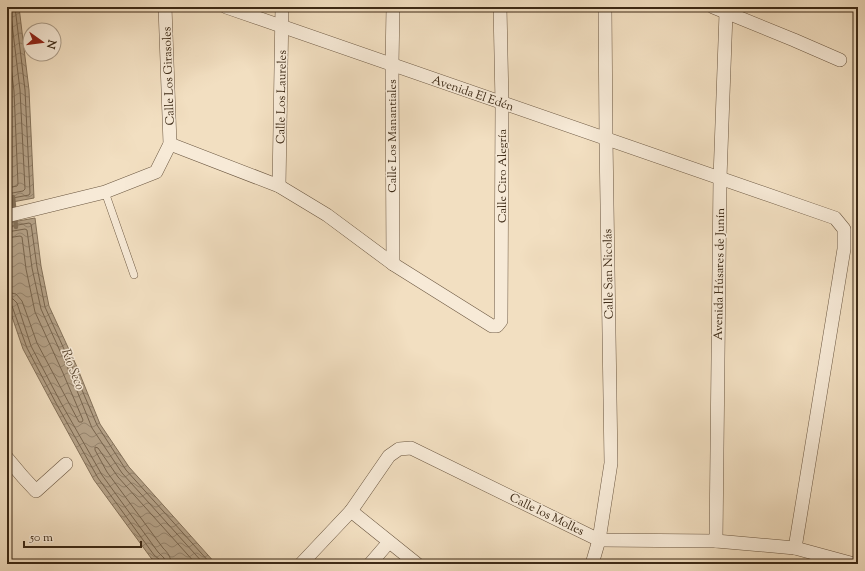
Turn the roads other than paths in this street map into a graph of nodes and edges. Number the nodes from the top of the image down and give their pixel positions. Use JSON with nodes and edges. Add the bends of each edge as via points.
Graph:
{"nodes":[{"id":1,"x":165,"y":7,"type":"edge"},
{"id":2,"x":226,"y":7,"type":"edge"},
{"id":3,"x":282,"y":7,"type":"edge"},
{"id":4,"x":393,"y":7,"type":"edge"},
{"id":5,"x":500,"y":7,"type":"edge"},
{"id":6,"x":605,"y":7,"type":"edge"},
{"id":7,"x":713,"y":7,"type":"edge"},
{"id":8,"x":727,"y":10,"type":"edge"},
{"id":9,"x":282,"y":26,"type":"junction"},
{"id":10,"x":840,"y":60,"type":"dead end"},
{"id":11,"x":392,"y":65,"type":"junction"},
{"id":12,"x":502,"y":103,"type":"junction"},
{"id":13,"x":606,"y":139,"type":"junction"},
{"id":14,"x":170,"y":144,"type":"junction"},
{"id":15,"x":720,"y":178,"type":"junction"},
{"id":16,"x":279,"y":186,"type":"junction"},
{"id":17,"x":105,"y":192,"type":"junction"},
{"id":18,"x":7,"y":216,"type":"edge"},
{"id":19,"x":393,"y":264,"type":"junction"},
{"id":20,"x":134,"y":275,"type":"dead end"},
{"id":21,"x":7,"y":458,"type":"edge"},
{"id":22,"x":66,"y":464,"type":"dead end"},
{"id":23,"x":351,"y":510,"type":"junction"},
{"id":24,"x":599,"y":540,"type":"junction"},
{"id":25,"x":716,"y":541,"type":"junction"},
{"id":26,"x":389,"y":542,"type":"junction"},
{"id":27,"x":796,"y":548,"type":"junction"},
{"id":28,"x":301,"y":564,"type":"edge"},
{"id":29,"x":370,"y":564,"type":"edge"},
{"id":30,"x":417,"y":564,"type":"edge"},
{"id":31,"x":592,"y":564,"type":"edge"},
{"id":32,"x":854,"y":564,"type":"edge"}],
"edges":[{"from":1,"to":14,"type":"street","name":"Calle Los Girasoles"},
{"from":2,"to":9,"type":"street","name":"Avenida El Edén"},
{"from":3,"to":9,"type":"street","name":"Calle Los Laureles"},
{"from":4,"to":11,"type":"street","name":"Calle Los Manantiales"},
{"from":5,"to":12,"type":"street","name":"Calle Ciro Alegría"},
{"from":6,"to":13,"type":"street","name":"Calle San Nicolás"},
{"from":7,"to":8,"type":"street"},
{"from":8,"to":10,"type":"street"},
{"from":8,"to":15,"type":"street","name":"Avenida Húsares de Junín"},
{"from":9,"to":11,"type":"street","name":"Avenida El Edén"},
{"from":9,"to":16,"type":"street","name":"Calle Los Laureles"},
{"from":11,"to":12,"type":"street","name":"Avenida El Edén"},
{"from":11,"to":19,"type":"street","name":"Calle Los Manantiales"},
{"from":12,"to":13,"type":"street","name":"Avenida El Edén"},
{"from":12,"to":19,"type":"street","name":"Calle Ciro Alegría","via":[[501,321],[497,326],[492,326]]},
{"from":13,"to":15,"type":"street","name":"Avenida El Edén"},
{"from":13,"to":24,"type":"street","name":"Calle San Nicolás","via":[[611,463]]},
{"from":14,"to":16,"type":"street"},
{"from":14,"to":17,"type":"street","via":[[156,172]]},
{"from":15,"to":25,"type":"street","name":"Avenida Húsares de Junín"},
{"from":15,"to":27,"type":"street","name":"Avenida El Edén","via":[[835,218],[844,229],[844,249]]},
{"from":16,"to":19,"type":"street","via":[[327,215]]},
{"from":17,"to":18,"type":"street"},
{"from":17,"to":20,"type":"lane"},
{"from":21,"to":22,"type":"street","via":[[36,491]]},
{"from":23,"to":24,"type":"street","name":"Calle los Molles","via":[[388,456],[398,449],[411,448]]},
{"from":23,"to":26,"type":"street"},
{"from":23,"to":28,"type":"street","name":"Calle los Molles"},
{"from":24,"to":25,"type":"street","name":"Calle los Molles"},
{"from":24,"to":31,"type":"street","name":"Calle San Nicolás"},
{"from":25,"to":27,"type":"street","name":"Calle los Molles"},
{"from":26,"to":29,"type":"street"},
{"from":26,"to":30,"type":"street"},
{"from":27,"to":32,"type":"street","name":"Calle los Molles"}]}
